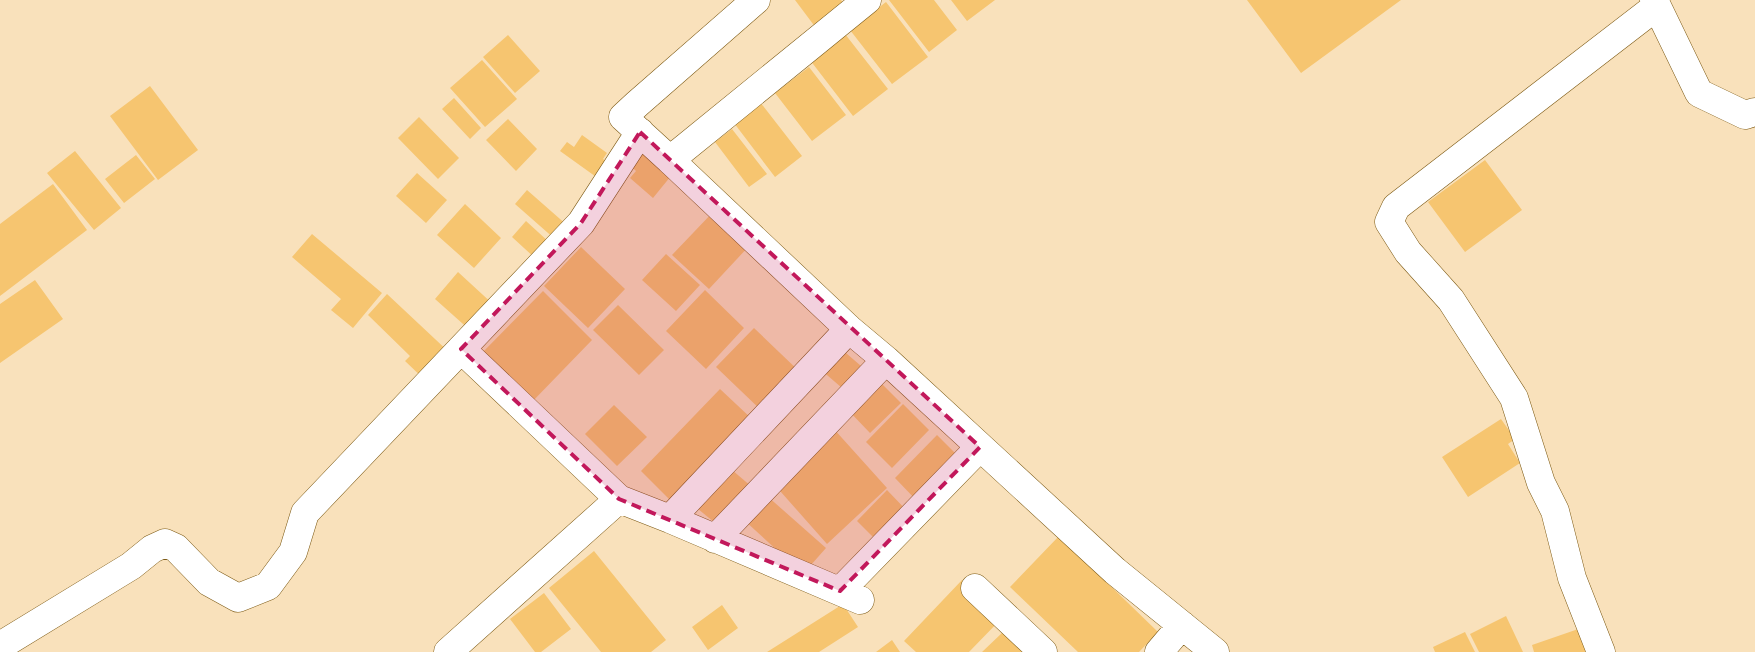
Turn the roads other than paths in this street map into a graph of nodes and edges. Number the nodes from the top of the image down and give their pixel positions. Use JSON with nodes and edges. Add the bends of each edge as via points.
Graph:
{"nodes":[{"id":1,"x":756,"y":0,"type":"edge"},
{"id":2,"x":867,"y":0,"type":"edge"},
{"id":3,"x":1655,"y":3,"type":"edge"},
{"id":4,"x":1755,"y":112,"type":"edge"},
{"id":5,"x":640,"y":132,"type":"junction"},
{"id":6,"x":670,"y":160,"type":"junction"},
{"id":7,"x":849,"y":329,"type":"junction"},
{"id":8,"x":461,"y":349,"type":"junction"},
{"id":9,"x":886,"y":360,"type":"junction"},
{"id":10,"x":980,"y":447,"type":"junction"},
{"id":11,"x":619,"y":500,"type":"junction"},
{"id":12,"x":670,"y":519,"type":"junction"},
{"id":13,"x":715,"y":539,"type":"junction"},
{"id":14,"x":975,"y":588,"type":"dead end"},
{"id":15,"x":1182,"y":625,"type":"junction"},
{"id":16,"x":0,"y":646,"type":"edge"},
{"id":17,"x":448,"y":652,"type":"edge"},
{"id":18,"x":1043,"y":652,"type":"edge"},
{"id":19,"x":1159,"y":652,"type":"edge"},
{"id":20,"x":1215,"y":652,"type":"edge"},
{"id":21,"x":1601,"y":652,"type":"edge"}],
"edges":[{"from":1,"to":5,"type":"street","via":[[623,117]]},
{"from":2,"to":6,"type":"street"},
{"from":3,"to":4,"type":"street","via":[[1700,93],[1745,115]]},
{"from":3,"to":21,"type":"street","via":[[1396,207],[1389,222],[1408,252],[1451,300],[1514,398],[1541,482],[1555,511],[1572,578]]},
{"from":5,"to":6,"type":"street"},
{"from":5,"to":8,"type":"street","via":[[581,223]]},
{"from":6,"to":7,"type":"street"},
{"from":7,"to":9,"type":"street"},
{"from":7,"to":12,"type":"street"},
{"from":8,"to":11,"type":"street"},
{"from":8,"to":16,"type":"street","via":[[305,513],[293,552],[268,586],[238,598],[209,582],[176,548],[165,543]]},
{"from":9,"to":10,"type":"street"},
{"from":9,"to":13,"type":"street"},
{"from":10,"to":13,"type":"street","via":[[850,595]]},
{"from":10,"to":15,"type":"street","via":[[1115,571]]},
{"from":11,"to":12,"type":"street"},
{"from":11,"to":17,"type":"street"},
{"from":12,"to":13,"type":"street"},
{"from":14,"to":18,"type":"street"},
{"from":15,"to":19,"type":"street"},
{"from":15,"to":20,"type":"street"}]}
